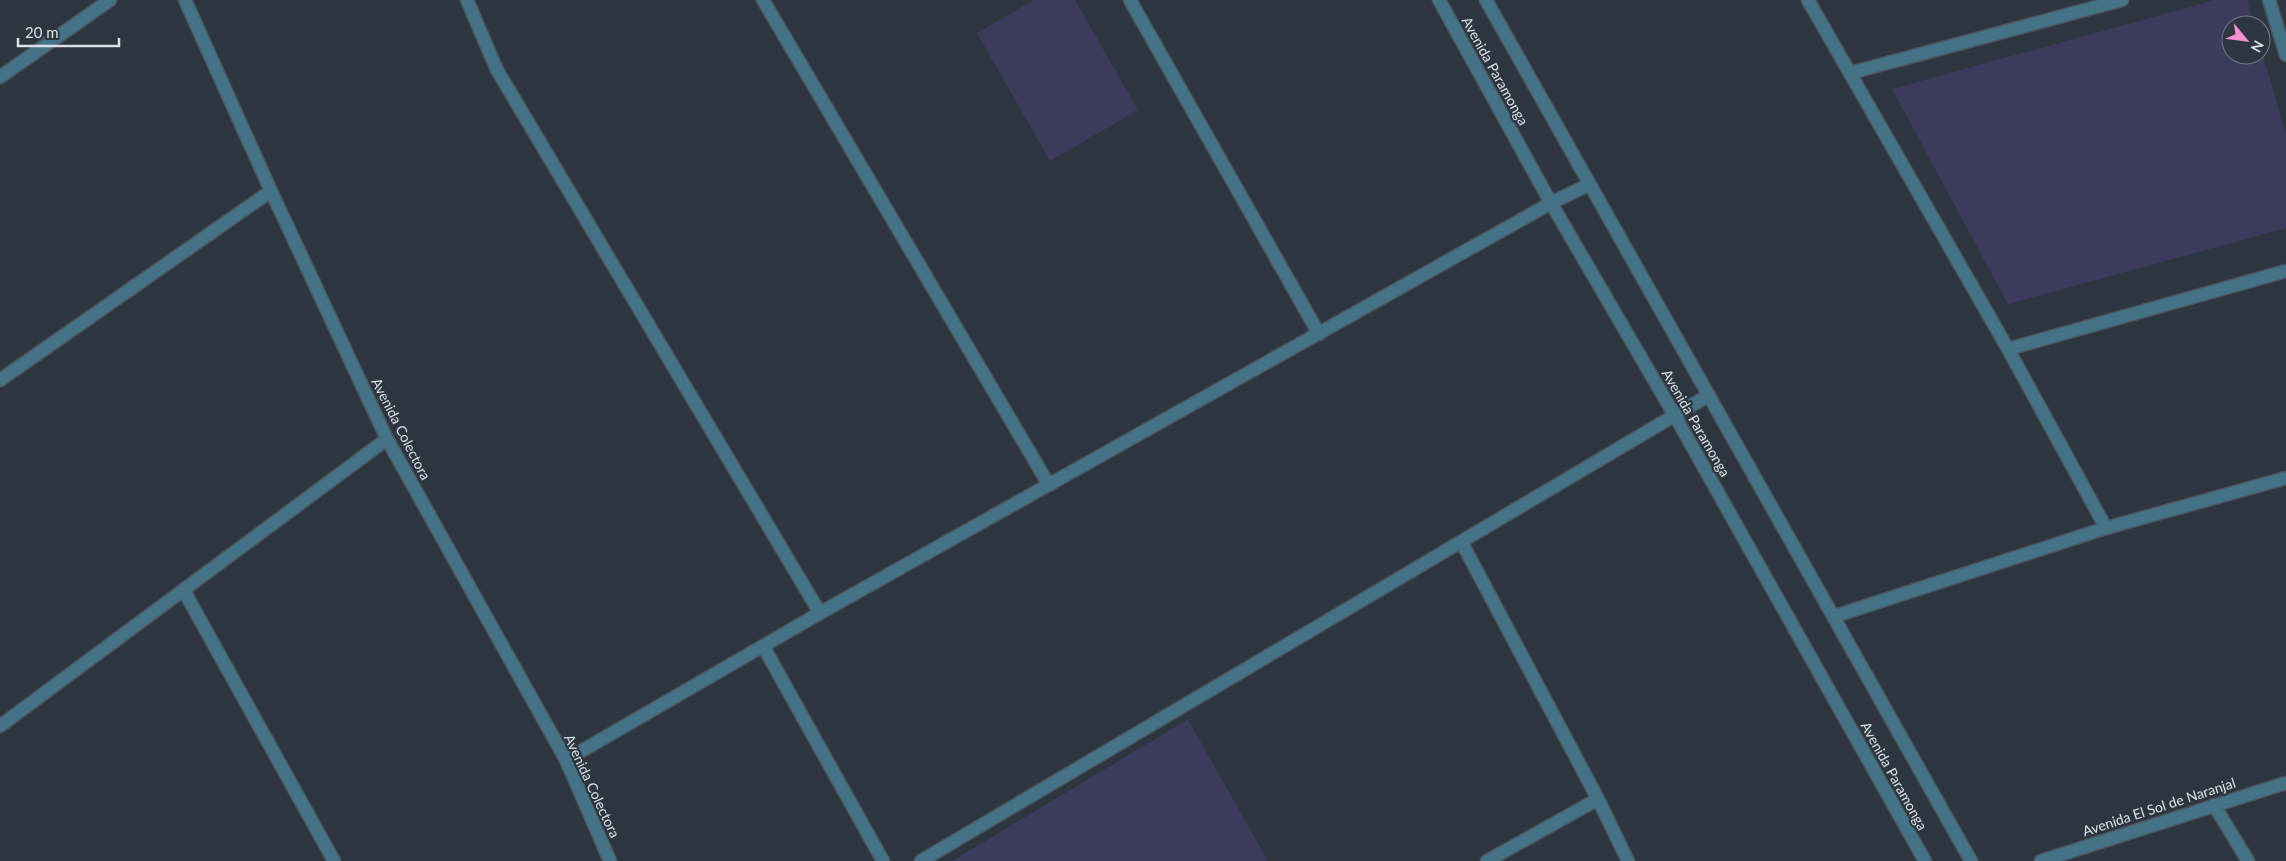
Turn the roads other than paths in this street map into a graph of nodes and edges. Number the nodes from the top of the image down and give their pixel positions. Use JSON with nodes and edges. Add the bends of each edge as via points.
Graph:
{"nodes":[{"id":1,"x":110,"y":0,"type":"edge"},
{"id":2,"x":185,"y":0,"type":"edge"},
{"id":3,"x":467,"y":0,"type":"edge"},
{"id":4,"x":763,"y":0,"type":"edge"},
{"id":5,"x":1130,"y":0,"type":"edge"},
{"id":6,"x":1439,"y":0,"type":"edge"},
{"id":7,"x":1486,"y":0,"type":"edge"},
{"id":8,"x":1808,"y":0,"type":"edge"},
{"id":9,"x":2122,"y":0,"type":"edge"},
{"id":10,"x":2269,"y":0,"type":"edge"},
{"id":11,"x":2286,"y":55,"type":"edge"},
{"id":12,"x":1850,"y":73,"type":"junction"},
{"id":13,"x":0,"y":77,"type":"edge"},
{"id":14,"x":1588,"y":185,"type":"junction"},
{"id":15,"x":271,"y":191,"type":"junction"},
{"id":16,"x":1551,"y":203,"type":"junction"},
{"id":17,"x":2286,"y":271,"type":"edge"},
{"id":18,"x":1319,"y":334,"type":"junction"},
{"id":19,"x":2008,"y":348,"type":"junction"},
{"id":20,"x":0,"y":380,"type":"edge"},
{"id":21,"x":1709,"y":395,"type":"junction"},
{"id":22,"x":1675,"y":416,"type":"junction"},
{"id":23,"x":387,"y":439,"type":"junction"},
{"id":24,"x":2286,"y":478,"type":"edge"},
{"id":25,"x":1049,"y":486,"type":"junction"},
{"id":26,"x":2106,"y":528,"type":"junction"},
{"id":27,"x":1462,"y":543,"type":"junction"},
{"id":28,"x":184,"y":591,"type":"junction"},
{"id":29,"x":820,"y":613,"type":"junction"},
{"id":30,"x":1835,"y":616,"type":"junction"},
{"id":31,"x":762,"y":646,"type":"junction"},
{"id":32,"x":0,"y":726,"type":"edge"},
{"id":33,"x":566,"y":760,"type":"junction"},
{"id":34,"x":2286,"y":783,"type":"edge"},
{"id":35,"x":1598,"y":799,"type":"junction"},
{"id":36,"x":2214,"y":805,"type":"junction"},
{"id":37,"x":334,"y":861,"type":"edge"},
{"id":38,"x":610,"y":861,"type":"edge"},
{"id":39,"x":883,"y":861,"type":"edge"},
{"id":40,"x":921,"y":861,"type":"edge"},
{"id":41,"x":1487,"y":861,"type":"edge"},
{"id":42,"x":1628,"y":861,"type":"edge"},
{"id":43,"x":1925,"y":861,"type":"edge"},
{"id":44,"x":1971,"y":861,"type":"edge"},
{"id":45,"x":2041,"y":861,"type":"edge"},
{"id":46,"x":2248,"y":861,"type":"edge"}],
"edges":[{"from":1,"to":13,"type":"street"},
{"from":2,"to":15,"type":"street","name":"Avenida Colectora"},
{"from":3,"to":29,"type":"street","via":[[497,70]]},
{"from":4,"to":25,"type":"street"},
{"from":5,"to":18,"type":"street"},
{"from":6,"to":16,"type":"street","name":"Avenida Paramonga"},
{"from":7,"to":14,"type":"street","name":"Avenida Paramonga"},
{"from":8,"to":12,"type":"street"},
{"from":9,"to":12,"type":"street"},
{"from":10,"to":11,"type":"street"},
{"from":12,"to":19,"type":"street"},
{"from":14,"to":16,"type":"street"},
{"from":14,"to":21,"type":"street","name":"Avenida Paramonga"},
{"from":15,"to":20,"type":"street"},
{"from":15,"to":23,"type":"street","name":"Avenida Colectora"},
{"from":16,"to":18,"type":"street"},
{"from":16,"to":22,"type":"street","name":"Avenida Paramonga"},
{"from":17,"to":19,"type":"street"},
{"from":18,"to":25,"type":"street"},
{"from":19,"to":26,"type":"street"},
{"from":21,"to":22,"type":"street"},
{"from":21,"to":30,"type":"street","name":"Avenida Paramonga"},
{"from":22,"to":27,"type":"street"},
{"from":22,"to":43,"type":"street","name":"Avenida Paramonga"},
{"from":23,"to":28,"type":"street"},
{"from":23,"to":33,"type":"street","name":"Avenida Colectora"},
{"from":24,"to":26,"type":"street"},
{"from":25,"to":29,"type":"street"},
{"from":26,"to":30,"type":"street"},
{"from":27,"to":35,"type":"street"},
{"from":27,"to":40,"type":"street"},
{"from":28,"to":32,"type":"street"},
{"from":28,"to":37,"type":"street"},
{"from":29,"to":31,"type":"street"},
{"from":30,"to":44,"type":"street","name":"Avenida Paramonga"},
{"from":31,"to":33,"type":"street"},
{"from":31,"to":39,"type":"street"},
{"from":33,"to":38,"type":"street","name":"Avenida Colectora"},
{"from":34,"to":36,"type":"street","name":"Avenida El Sol de Naranjal"},
{"from":35,"to":41,"type":"street"},
{"from":35,"to":42,"type":"street"},
{"from":36,"to":45,"type":"street","name":"Avenida El Sol de Naranjal"},
{"from":36,"to":46,"type":"street"}]}
